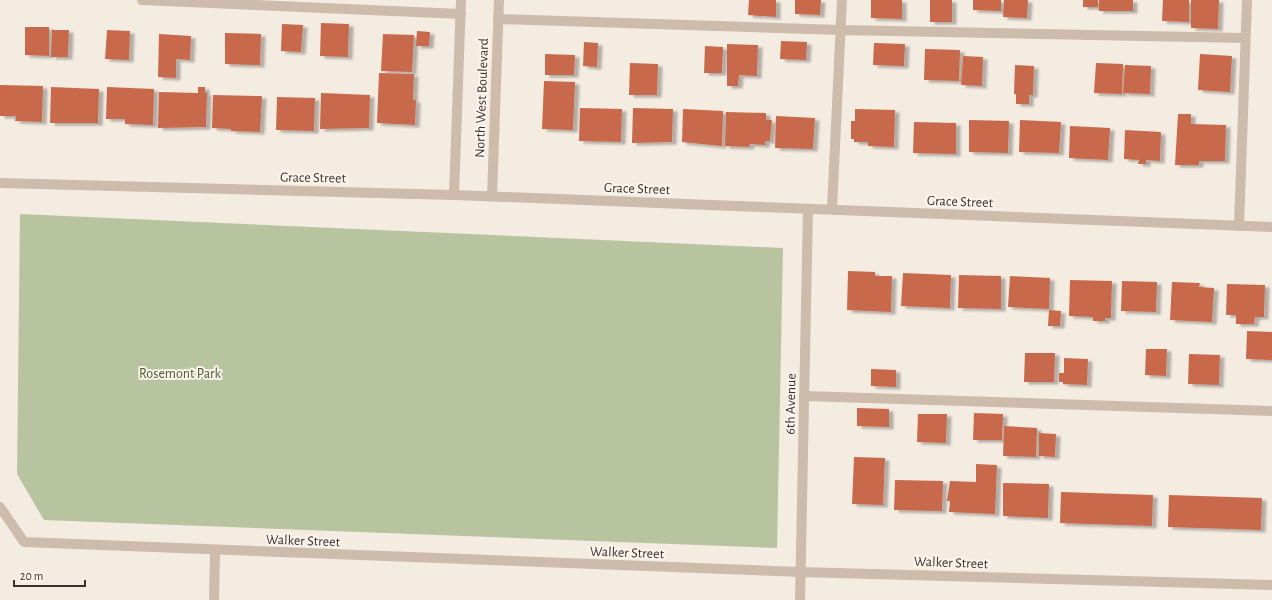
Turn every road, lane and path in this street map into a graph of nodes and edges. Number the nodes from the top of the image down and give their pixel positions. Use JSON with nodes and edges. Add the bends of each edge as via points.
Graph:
{"nodes":[{"id":1,"x":142,"y":0,"type":"edge"},
{"id":2,"x":461,"y":0,"type":"edge"},
{"id":3,"x":499,"y":0,"type":"edge"},
{"id":4,"x":842,"y":0,"type":"edge"},
{"id":5,"x":1246,"y":0,"type":"edge"},
{"id":6,"x":461,"y":14,"type":"junction"},
{"id":7,"x":498,"y":19,"type":"junction"},
{"id":8,"x":841,"y":30,"type":"junction"},
{"id":9,"x":1245,"y":38,"type":"junction"},
{"id":10,"x":0,"y":183,"type":"edge"},
{"id":11,"x":454,"y":195,"type":"junction"},
{"id":12,"x":492,"y":196,"type":"junction"},
{"id":13,"x":808,"y":208,"type":"junction"},
{"id":14,"x":832,"y":209,"type":"junction"},
{"id":15,"x":1238,"y":226,"type":"junction"},
{"id":16,"x":1272,"y":227,"type":"edge"},
{"id":17,"x":804,"y":396,"type":"junction"},
{"id":18,"x":1272,"y":411,"type":"edge"},
{"id":19,"x":0,"y":507,"type":"edge"},
{"id":20,"x":215,"y":551,"type":"junction"},
{"id":21,"x":800,"y":572,"type":"junction"},
{"id":22,"x":1272,"y":585,"type":"edge"},
{"id":23,"x":214,"y":600,"type":"edge"},
{"id":24,"x":800,"y":600,"type":"edge"}],
"edges":[{"from":1,"to":6,"type":"street"},
{"from":2,"to":6,"type":"street","name":"North West Boulevard"},
{"from":3,"to":7,"type":"street","name":"North West Boulevard"},
{"from":4,"to":8,"type":"street"},
{"from":5,"to":9,"type":"street"},
{"from":6,"to":11,"type":"street","name":"North West Boulevard"},
{"from":7,"to":8,"type":"street"},
{"from":7,"to":12,"type":"street","name":"North West Boulevard"},
{"from":8,"to":9,"type":"street"},
{"from":8,"to":14,"type":"street"},
{"from":9,"to":15,"type":"street"},
{"from":10,"to":11,"type":"street","name":"Grace Street"},
{"from":11,"to":12,"type":"street","name":"Grace Street"},
{"from":12,"to":13,"type":"street","name":"Grace Street"},
{"from":13,"to":14,"type":"street","name":"Grace Street"},
{"from":13,"to":17,"type":"street","name":"6th Avenue"},
{"from":14,"to":15,"type":"street","name":"Grace Street"},
{"from":15,"to":16,"type":"street","name":"Grace Street"},
{"from":17,"to":18,"type":"street"},
{"from":17,"to":21,"type":"street","name":"6th Avenue"},
{"from":19,"to":20,"type":"street","name":"Walker Street","via":[[24,542]]},
{"from":20,"to":21,"type":"street","name":"Walker Street"},
{"from":20,"to":23,"type":"street"},
{"from":21,"to":22,"type":"street","name":"Walker Street"},
{"from":21,"to":24,"type":"street","name":"6th Avenue"}]}
